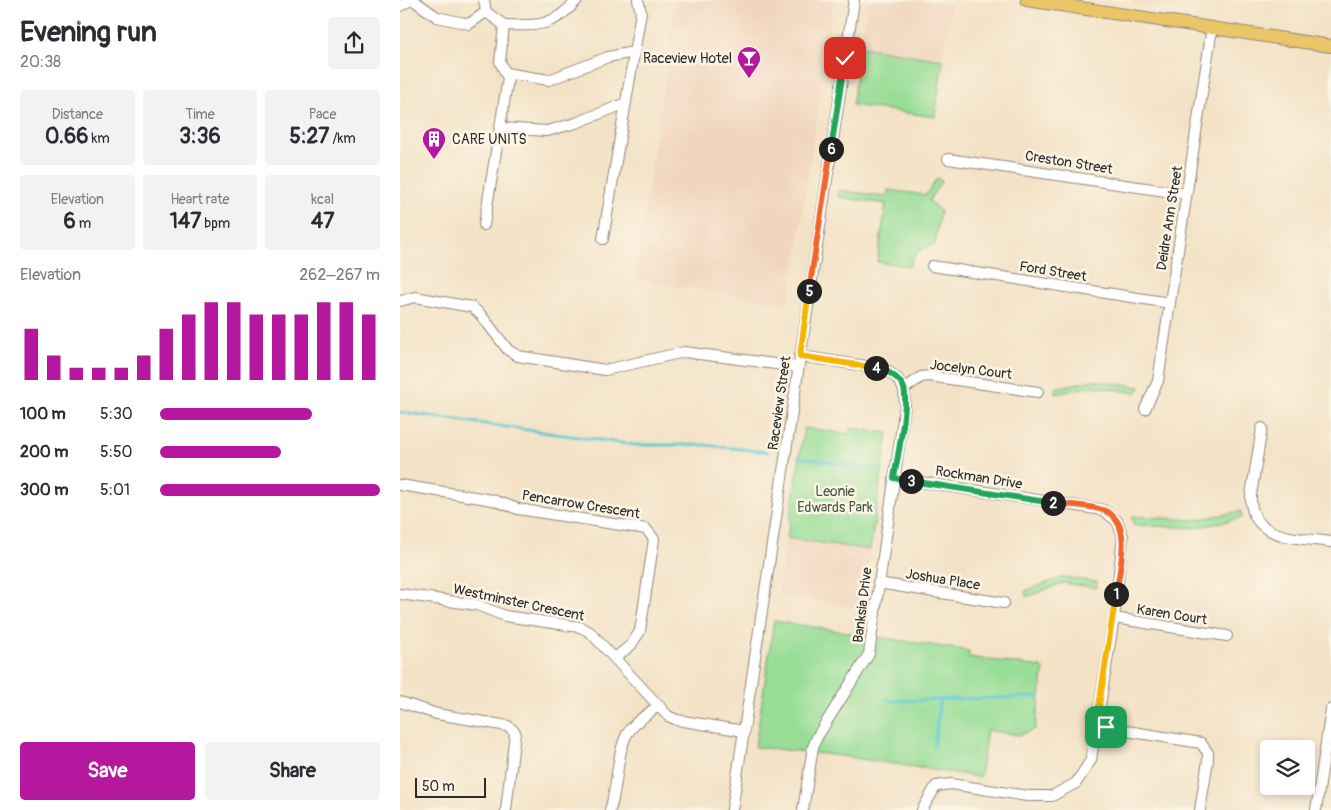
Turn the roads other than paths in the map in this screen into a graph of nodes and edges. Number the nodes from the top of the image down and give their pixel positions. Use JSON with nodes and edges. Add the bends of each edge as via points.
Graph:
{"nodes":[{"id":1,"x":412,"y":0,"type":"edge"},
{"id":2,"x":484,"y":0,"type":"edge"},
{"id":3,"x":577,"y":0,"type":"edge"},
{"id":4,"x":638,"y":0,"type":"edge"},
{"id":5,"x":854,"y":0,"type":"edge"},
{"id":6,"x":1027,"y":0,"type":"edge"},
{"id":7,"x":400,"y":6,"type":"edge"},
{"id":8,"x":486,"y":12,"type":"junction"},
{"id":9,"x":504,"y":25,"type":"junction"},
{"id":10,"x":1212,"y":28,"type":"junction"},
{"id":11,"x":1331,"y":46,"type":"edge"},
{"id":12,"x":634,"y":52,"type":"junction"},
{"id":13,"x":506,"y":73,"type":"junction"},
{"id":14,"x":626,"y":103,"type":"junction"},
{"id":15,"x":500,"y":128,"type":"junction"},
{"id":16,"x":948,"y":159,"type":"dead end"},
{"id":17,"x":1186,"y":194,"type":"junction"},
{"id":18,"x":484,"y":224,"type":"dead end"},
{"id":19,"x":603,"y":240,"type":"dead end"},
{"id":20,"x":932,"y":266,"type":"dead end"},
{"id":21,"x":400,"y":301,"type":"edge"},
{"id":22,"x":1170,"y":303,"type":"junction"},
{"id":23,"x":799,"y":361,"type":"junction"},
{"id":24,"x":904,"y":389,"type":"junction"},
{"id":25,"x":1038,"y":392,"type":"dead end"},
{"id":26,"x":1145,"y":409,"type":"dead end"},
{"id":27,"x":1262,"y":428,"type":"dead end"},
{"id":28,"x":894,"y":478,"type":"junction"},
{"id":29,"x":400,"y":485,"type":"edge"},
{"id":30,"x":1331,"y":542,"type":"edge"},
{"id":31,"x":878,"y":583,"type":"junction"},
{"id":32,"x":400,"y":594,"type":"edge"},
{"id":33,"x":1004,"y":603,"type":"dead end"},
{"id":34,"x":1114,"y":618,"type":"junction"},
{"id":35,"x":1226,"y":636,"type":"dead end"},
{"id":36,"x":614,"y":658,"type":"junction"},
{"id":37,"x":400,"y":702,"type":"edge"},
{"id":38,"x":659,"y":705,"type":"junction"},
{"id":39,"x":1331,"y":709,"type":"edge"},
{"id":40,"x":1096,"y":726,"type":"junction"},
{"id":41,"x":744,"y":731,"type":"junction"},
{"id":42,"x":506,"y":810,"type":"edge"},
{"id":43,"x":610,"y":810,"type":"edge"},
{"id":44,"x":732,"y":810,"type":"edge"},
{"id":45,"x":804,"y":810,"type":"edge"},
{"id":46,"x":922,"y":810,"type":"edge"},
{"id":47,"x":1200,"y":810,"type":"edge"},
{"id":48,"x":1316,"y":810,"type":"edge"}],
"edges":[{"from":1,"to":7,"type":"street"},
{"from":1,"to":8,"type":"street","via":[[437,17],[469,24]]},
{"from":2,"to":8,"type":"street"},
{"from":3,"to":9,"type":"street","via":[[564,15],[536,26]]},
{"from":4,"to":12,"type":"street","via":[[641,12]]},
{"from":5,"to":23,"type":"street","name":"Raceview Street"},
{"from":6,"to":10,"type":"main road"},
{"from":8,"to":9,"type":"street"},
{"from":9,"to":13,"type":"street","via":[[500,62]]},
{"from":10,"to":11,"type":"main road"},
{"from":10,"to":17,"type":"street","name":"Deidre Ann Street"},
{"from":12,"to":13,"type":"street","via":[[608,57],[549,80]]},
{"from":12,"to":14,"type":"street"},
{"from":13,"to":15,"type":"street","via":[[508,78]]},
{"from":14,"to":15,"type":"street","via":[[576,124],[548,131]]},
{"from":14,"to":19,"type":"street"},
{"from":15,"to":18,"type":"street"},
{"from":16,"to":17,"type":"street","name":"Creston Street"},
{"from":17,"to":22,"type":"street","name":"Deidre Ann Street"},
{"from":20,"to":22,"type":"street","name":"Ford Street"},
{"from":21,"to":23,"type":"street","via":[[415,297],[472,307],[508,350],[518,356],[605,370],[684,352]]},
{"from":22,"to":26,"type":"street","name":"Deidre Ann Street","via":[[1158,381]]},
{"from":23,"to":24,"type":"street","via":[[885,369],[897,378]]},
{"from":23,"to":41,"type":"street","name":"Raceview Street"},
{"from":24,"to":25,"type":"street","name":"Jocelyn Court","via":[[921,377],[930,376]]},
{"from":24,"to":28,"type":"street","via":[[905,405]]},
{"from":27,"to":30,"type":"street","via":[[1251,495],[1257,521],[1270,532]]},
{"from":28,"to":31,"type":"street","name":"Banksia Drive"},
{"from":28,"to":34,"type":"street","name":"Rockman Drive","via":[[1104,510],[1117,521],[1123,536]]},
{"from":29,"to":36,"type":"street","name":"Pencarrow Crescent","via":[[493,500],[518,509],[646,529],[654,539],[640,631],[631,644]]},
{"from":31,"to":33,"type":"street","name":"Joshua Place"},
{"from":31,"to":45,"type":"street","name":"Banksia Drive","via":[[870,654],[813,747]]},
{"from":32,"to":36,"type":"street","name":"Westminster Crescent","via":[[477,605],[505,616],[580,627],[590,632]]},
{"from":34,"to":35,"type":"street","name":"Karen Court"},
{"from":34,"to":40,"type":"street","name":"Rockman Drive"},
{"from":36,"to":38,"type":"street","name":"Westminster Crescent"},
{"from":37,"to":42,"type":"street","via":[[437,714],[508,726],[515,732]]},
{"from":38,"to":41,"type":"street","name":"Westminster Crescent","via":[[668,716],[678,720]]},
{"from":38,"to":43,"type":"street","via":[[628,733]]},
{"from":39,"to":48,"type":"street"},
{"from":40,"to":46,"type":"street","name":"Rockman Drive","via":[[1091,760],[1076,783],[1052,796],[1027,796],[951,784],[936,786]]},
{"from":40,"to":47,"type":"street","via":[[1201,743],[1208,753],[1208,760]]},
{"from":41,"to":44,"type":"street","name":"Raceview Street"}]}
